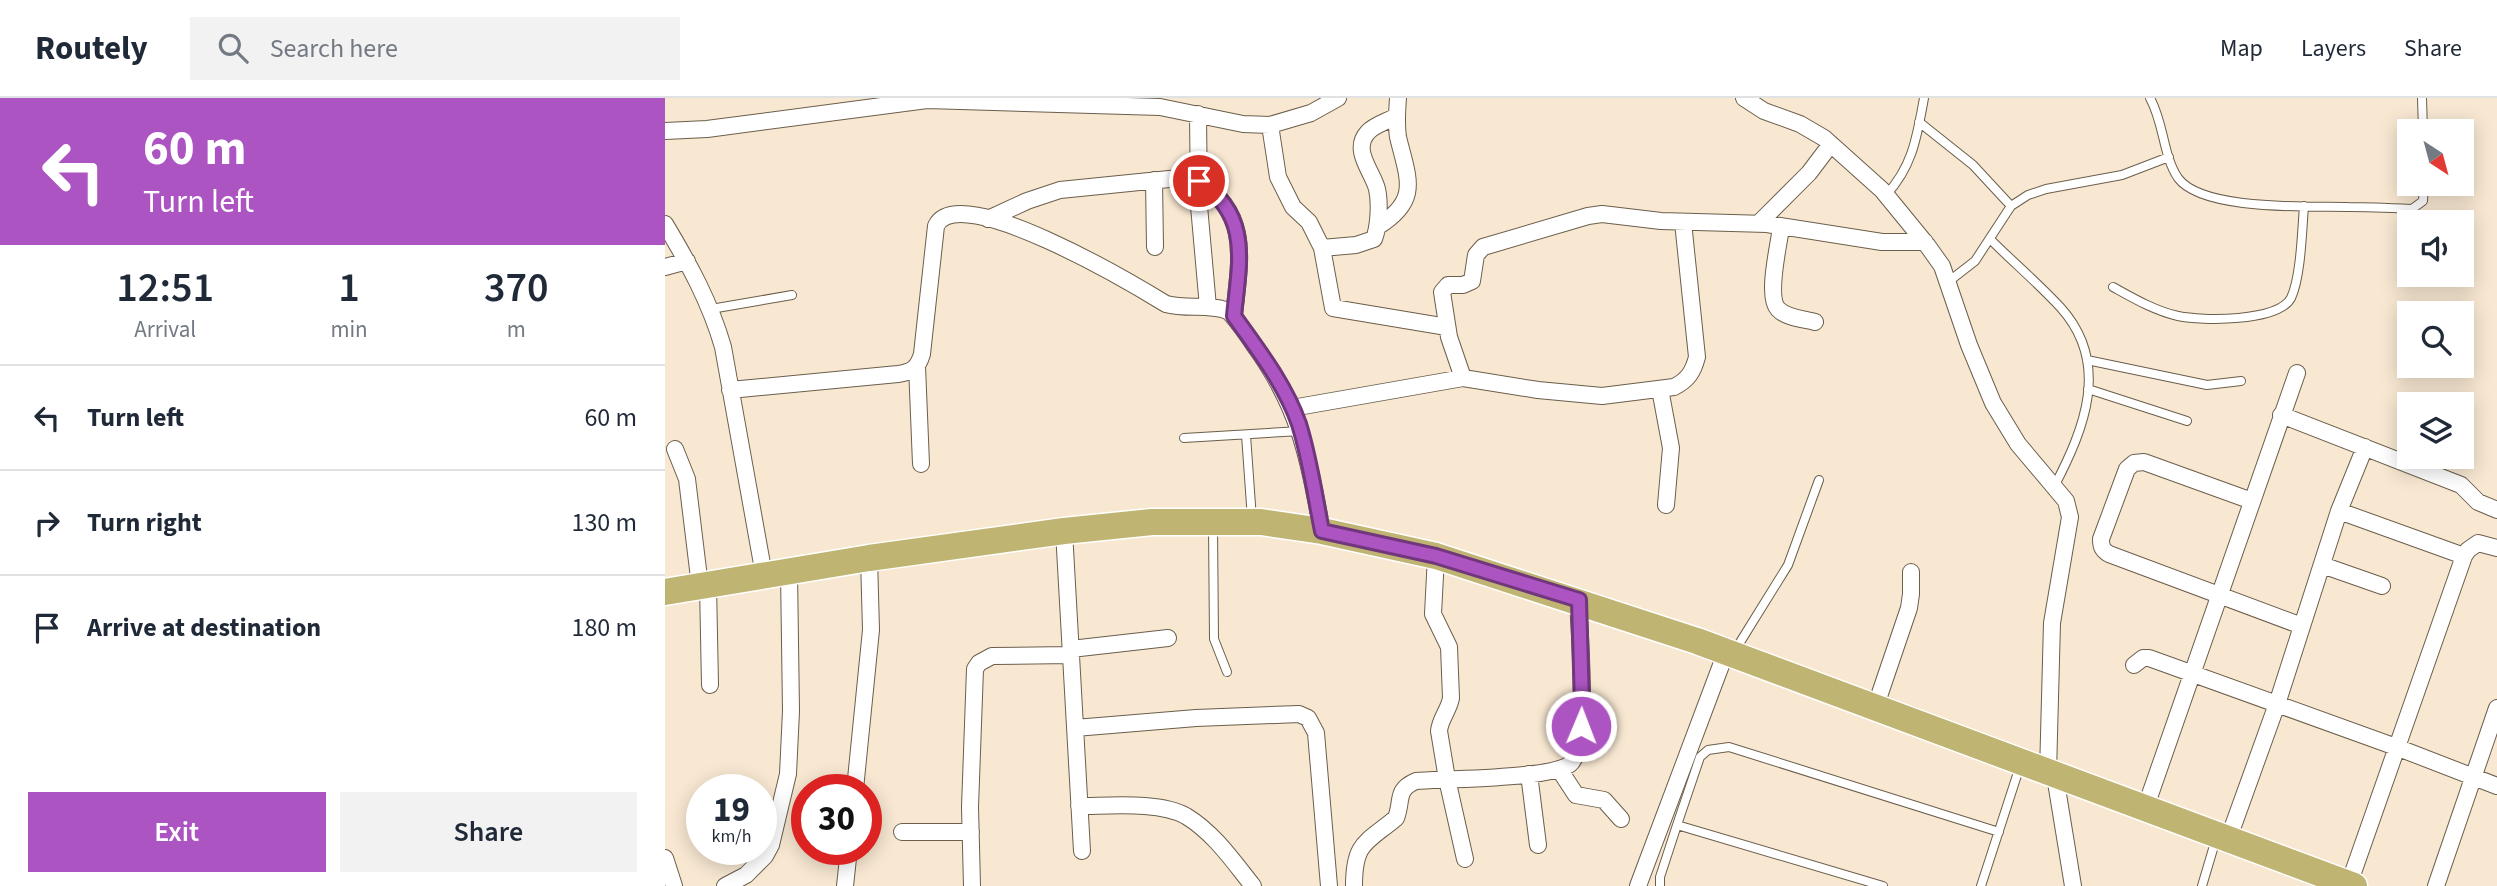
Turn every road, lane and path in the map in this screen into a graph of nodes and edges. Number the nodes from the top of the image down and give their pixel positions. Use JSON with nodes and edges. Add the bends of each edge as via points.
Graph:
{"nodes":[{"id":1,"x":1338,"y":98,"type":"edge"},
{"id":2,"x":1398,"y":98,"type":"edge"},
{"id":3,"x":1744,"y":98,"type":"edge"},
{"id":4,"x":1924,"y":98,"type":"edge"},
{"id":5,"x":2150,"y":98,"type":"edge"},
{"id":6,"x":2422,"y":98,"type":"edge"},
{"id":7,"x":938,"y":99,"type":"edge"},
{"id":8,"x":1198,"y":114,"type":"junction"},
{"id":9,"x":1397,"y":116,"type":"junction"},
{"id":10,"x":2423,"y":119,"type":"edge"},
{"id":11,"x":1919,"y":122,"type":"junction"},
{"id":12,"x":1270,"y":125,"type":"junction"},
{"id":13,"x":665,"y":131,"type":"edge"},
{"id":14,"x":1831,"y":144,"type":"junction"},
{"id":15,"x":2169,"y":157,"type":"junction"},
{"id":16,"x":1199,"y":179,"type":"junction"},
{"id":17,"x":1154,"y":180,"type":"junction"},
{"id":18,"x":1887,"y":195,"type":"junction"},
{"id":19,"x":2423,"y":196,"type":"edge"},
{"id":20,"x":2011,"y":206,"type":"junction"},
{"id":21,"x":2304,"y":206,"type":"junction"},
{"id":22,"x":988,"y":219,"type":"junction"},
{"id":23,"x":1683,"y":222,"type":"junction"},
{"id":24,"x":1758,"y":223,"type":"junction"},
{"id":25,"x":665,"y":224,"type":"edge"},
{"id":26,"x":1377,"y":227,"type":"junction"},
{"id":27,"x":1781,"y":227,"type":"junction"},
{"id":28,"x":1991,"y":240,"type":"junction"},
{"id":29,"x":1925,"y":242,"type":"junction"},
{"id":30,"x":1155,"y":247,"type":"dead end"},
{"id":31,"x":1322,"y":248,"type":"junction"},
{"id":32,"x":687,"y":261,"type":"junction"},
{"id":33,"x":665,"y":267,"type":"edge"},
{"id":34,"x":1948,"y":282,"type":"junction"},
{"id":35,"x":2113,"y":287,"type":"dead end"},
{"id":36,"x":792,"y":295,"type":"dead end"},
{"id":37,"x":1208,"y":307,"type":"junction"},
{"id":38,"x":711,"y":309,"type":"junction"},
{"id":39,"x":1234,"y":316,"type":"junction"},
{"id":40,"x":1815,"y":322,"type":"dead end"},
{"id":41,"x":1447,"y":327,"type":"junction"},
{"id":42,"x":2087,"y":360,"type":"junction"},
{"id":43,"x":917,"y":366,"type":"junction"},
{"id":44,"x":2297,"y":373,"type":"dead end"},
{"id":45,"x":1463,"y":378,"type":"junction"},
{"id":46,"x":2241,"y":381,"type":"dead end"},
{"id":47,"x":1660,"y":389,"type":"junction"},
{"id":48,"x":2088,"y":389,"type":"junction"},
{"id":49,"x":730,"y":390,"type":"junction"},
{"id":50,"x":1292,"y":408,"type":"junction"},
{"id":51,"x":2281,"y":415,"type":"junction"},
{"id":52,"x":2187,"y":421,"type":"dead end"},
{"id":53,"x":1301,"y":431,"type":"junction"},
{"id":54,"x":1246,"y":435,"type":"junction"},
{"id":55,"x":1184,"y":438,"type":"dead end"},
{"id":56,"x":2365,"y":447,"type":"junction"},
{"id":57,"x":675,"y":449,"type":"dead end"},
{"id":58,"x":921,"y":464,"type":"dead end"},
{"id":59,"x":1819,"y":480,"type":"dead end"},
{"id":60,"x":2055,"y":485,"type":"junction"},
{"id":61,"x":2252,"y":501,"type":"junction"},
{"id":62,"x":1666,"y":505,"type":"dead end"},
{"id":63,"x":2497,"y":510,"type":"edge"},
{"id":64,"x":2339,"y":511,"type":"junction"},
{"id":65,"x":1213,"y":521,"type":"junction"},
{"id":66,"x":1252,"y":522,"type":"junction"},
{"id":67,"x":1064,"y":531,"type":"junction"},
{"id":68,"x":1322,"y":531,"type":"junction"},
{"id":69,"x":2497,"y":548,"type":"edge"},
{"id":70,"x":1436,"y":556,"type":"junction"},
{"id":71,"x":2464,"y":556,"type":"junction"},
{"id":72,"x":869,"y":558,"type":"junction"},
{"id":73,"x":2322,"y":565,"type":"junction"},
{"id":74,"x":1911,"y":572,"type":"dead end"},
{"id":75,"x":776,"y":573,"type":"junction"},
{"id":76,"x":704,"y":585,"type":"junction"},
{"id":77,"x":2382,"y":586,"type":"dead end"},
{"id":78,"x":665,"y":593,"type":"edge"},
{"id":79,"x":2219,"y":595,"type":"junction"},
{"id":80,"x":1579,"y":600,"type":"junction"},
{"id":81,"x":2302,"y":626,"type":"junction"},
{"id":82,"x":1168,"y":638,"type":"dead end"},
{"id":83,"x":1071,"y":652,"type":"junction"},
{"id":84,"x":1729,"y":653,"type":"junction"},
{"id":85,"x":2134,"y":665,"type":"dead end"},
{"id":86,"x":1227,"y":672,"type":"dead end"},
{"id":87,"x":2194,"y":674,"type":"junction"},
{"id":88,"x":711,"y":685,"type":"dead end"},
{"id":89,"x":2277,"y":704,"type":"junction"},
{"id":90,"x":1875,"y":708,"type":"junction"},
{"id":91,"x":2497,"y":708,"type":"edge"},
{"id":92,"x":1075,"y":728,"type":"junction"},
{"id":93,"x":2396,"y":747,"type":"junction"},
{"id":94,"x":2021,"y":763,"type":"junction"},
{"id":95,"x":1559,"y":769,"type":"junction"},
{"id":96,"x":857,"y":774,"type":"edge"},
{"id":97,"x":1529,"y":774,"type":"junction"},
{"id":98,"x":2052,"y":774,"type":"junction"},
{"id":99,"x":2473,"y":776,"type":"junction"},
{"id":100,"x":1447,"y":779,"type":"junction"},
{"id":101,"x":2497,"y":786,"type":"edge"},
{"id":102,"x":1079,"y":806,"type":"junction"},
{"id":103,"x":2145,"y":809,"type":"junction"},
{"id":104,"x":1621,"y":819,"type":"dead end"},
{"id":105,"x":1677,"y":825,"type":"junction"},
{"id":106,"x":902,"y":832,"type":"dead end"},
{"id":107,"x":971,"y":832,"type":"junction"},
{"id":108,"x":1999,"y":832,"type":"junction"},
{"id":109,"x":2222,"y":838,"type":"junction"},
{"id":110,"x":1538,"y":845,"type":"dead end"},
{"id":111,"x":1082,"y":851,"type":"dead end"},
{"id":112,"x":665,"y":858,"type":"edge"},
{"id":113,"x":1465,"y":859,"type":"dead end"},
{"id":114,"x":847,"y":865,"type":"edge"},
{"id":115,"x":2351,"y":885,"type":"edge"},
{"id":116,"x":674,"y":886,"type":"edge"},
{"id":117,"x":725,"y":886,"type":"edge"},
{"id":118,"x":845,"y":886,"type":"edge"},
{"id":119,"x":972,"y":886,"type":"edge"},
{"id":120,"x":1253,"y":886,"type":"edge"},
{"id":121,"x":1329,"y":886,"type":"edge"},
{"id":122,"x":1354,"y":886,"type":"edge"},
{"id":123,"x":1638,"y":886,"type":"edge"},
{"id":124,"x":1660,"y":886,"type":"edge"},
{"id":125,"x":1883,"y":886,"type":"edge"},
{"id":126,"x":1982,"y":886,"type":"edge"},
{"id":127,"x":2073,"y":886,"type":"edge"},
{"id":128,"x":2202,"y":886,"type":"edge"},
{"id":129,"x":2436,"y":886,"type":"edge"}],
"edges":[{"from":1,"to":12,"type":"street","via":[[1311,113]]},
{"from":2,"to":9,"type":"street"},
{"from":3,"to":14,"type":"street","via":[[1776,117],[1811,129]]},
{"from":4,"to":11,"type":"lane"},
{"from":5,"to":15,"type":"lane"},
{"from":6,"to":10,"type":"lane"},
{"from":7,"to":8,"type":"street","via":[[1137,106]]},
{"from":7,"to":13,"type":"street"},
{"from":8,"to":12,"type":"street"},
{"from":8,"to":16,"type":"street"},
{"from":9,"to":26,"type":"street","via":[[1409,182],[1402,208]]},
{"from":9,"to":26,"type":"street","via":[[1370,130],[1364,140],[1363,158],[1378,196]]},
{"from":11,"to":18,"type":"lane","via":[[1904,173]]},
{"from":11,"to":20,"type":"lane","via":[[1973,165]]},
{"from":12,"to":31,"type":"street","via":[[1277,177]]},
{"from":14,"to":18,"type":"street"},
{"from":14,"to":24,"type":"street","via":[[1809,173]]},
{"from":15,"to":20,"type":"lane","via":[[2122,176],[2046,189]]},
{"from":15,"to":21,"type":"lane","via":[[2179,178],[2196,192],[2255,204]]},
{"from":16,"to":17,"type":"street"},
{"from":16,"to":37,"type":"street"},
{"from":16,"to":39,"type":"street","via":[[1220,198],[1235,222],[1240,253]]},
{"from":17,"to":22,"type":"street","via":[[1060,190]]},
{"from":17,"to":30,"type":"street"},
{"from":18,"to":29,"type":"street"},
{"from":19,"to":21,"type":"lane","via":[[2412,209]]},
{"from":20,"to":28,"type":"lane"},
{"from":21,"to":35,"type":"lane","via":[[2296,284],[2288,303],[2279,309],[2257,316],[2178,316]]},
{"from":22,"to":37,"type":"street","via":[[1076,252],[1166,304]]},
{"from":22,"to":43,"type":"street","via":[[953,213],[939,219]]},
{"from":23,"to":24,"type":"street"},
{"from":23,"to":41,"type":"street","via":[[1588,216],[1483,247],[1476,255],[1472,281],[1448,285],[1442,292]]},
{"from":23,"to":47,"type":"street","via":[[1697,357],[1683,383]]},
{"from":24,"to":27,"type":"street"},
{"from":25,"to":32,"type":"street"},
{"from":26,"to":31,"type":"street","via":[[1374,239],[1367,243]]},
{"from":27,"to":29,"type":"street","via":[[1882,243]]},
{"from":27,"to":40,"type":"street","via":[[1772,299],[1784,314]]},
{"from":28,"to":34,"type":"lane","via":[[1975,261]]},
{"from":28,"to":42,"type":"lane","via":[[2062,309]]},
{"from":29,"to":34,"type":"street"},
{"from":31,"to":41,"type":"street","via":[[1333,308]]},
{"from":32,"to":33,"type":"street"},
{"from":32,"to":38,"type":"street"},
{"from":34,"to":60,"type":"street","via":[[1993,403],[2018,444]]},
{"from":36,"to":38,"type":"lane"},
{"from":37,"to":39,"type":"street","via":[[1218,306]]},
{"from":38,"to":49,"type":"street"},
{"from":39,"to":50,"type":"street"},
{"from":41,"to":45,"type":"street"},
{"from":42,"to":46,"type":"lane","via":[[2207,385]]},
{"from":42,"to":48,"type":"lane"},
{"from":43,"to":49,"type":"street","via":[[908,373]]},
{"from":43,"to":58,"type":"street"},
{"from":44,"to":51,"type":"street"},
{"from":45,"to":47,"type":"street","via":[[1602,396]]},
{"from":45,"to":50,"type":"street"},
{"from":47,"to":62,"type":"street","via":[[1671,448]]},
{"from":48,"to":52,"type":"lane"},
{"from":48,"to":60,"type":"lane","via":[[2080,432]]},
{"from":49,"to":75,"type":"street"},
{"from":50,"to":53,"type":"street"},
{"from":51,"to":56,"type":"street"},
{"from":51,"to":61,"type":"street"},
{"from":53,"to":54,"type":"lane"},
{"from":53,"to":68,"type":"street"},
{"from":54,"to":55,"type":"lane"},
{"from":54,"to":66,"type":"lane"},
{"from":56,"to":63,"type":"street","via":[[2461,485],[2479,502]]},
{"from":56,"to":64,"type":"street"},
{"from":57,"to":76,"type":"street","via":[[687,479]]},
{"from":59,"to":84,"type":"lane","via":[[1789,565]]},
{"from":60,"to":98,"type":"street","via":[[2066,500],[2070,517],[2052,623]]},
{"from":61,"to":79,"type":"street"},
{"from":61,"to":79,"type":"street","via":[[2144,462],[2134,463],[2127,469],[2101,539],[2109,554]]},
{"from":64,"to":71,"type":"street"},
{"from":64,"to":73,"type":"street"},
{"from":65,"to":66,"type":"highway"},
{"from":65,"to":67,"type":"highway"},
{"from":65,"to":86,"type":"lane","via":[[1214,639]]},
{"from":66,"to":68,"type":"highway"},
{"from":67,"to":72,"type":"highway"},
{"from":67,"to":83,"type":"street"},
{"from":68,"to":70,"type":"highway"},
{"from":69,"to":71,"type":"street","via":[[2478,543]]},
{"from":70,"to":80,"type":"highway"},
{"from":70,"to":100,"type":"street","via":[[1433,614],[1450,654],[1450,705],[1439,731]]},
{"from":71,"to":93,"type":"street"},
{"from":72,"to":75,"type":"highway"},
{"from":72,"to":96,"type":"street","via":[[871,630]]},
{"from":73,"to":77,"type":"street"},
{"from":73,"to":81,"type":"street"},
{"from":74,"to":90,"type":"street","via":[[1909,607]]},
{"from":75,"to":76,"type":"highway"},
{"from":75,"to":117,"type":"street","via":[[791,698],[788,774],[765,856],[746,875]]},
{"from":76,"to":78,"type":"highway"},
{"from":76,"to":88,"type":"street"},
{"from":79,"to":81,"type":"street"},
{"from":79,"to":87,"type":"street"},
{"from":80,"to":84,"type":"highway"},
{"from":80,"to":95,"type":"street","via":[[1579,748],[1569,765]]},
{"from":81,"to":89,"type":"street"},
{"from":82,"to":83,"type":"street"},
{"from":83,"to":92,"type":"street"},
{"from":83,"to":107,"type":"street","via":[[992,656],[975,669]]},
{"from":84,"to":90,"type":"highway"},
{"from":84,"to":123,"type":"street"},
{"from":85,"to":87,"type":"street","via":[[2150,658]]},
{"from":87,"to":89,"type":"street"},
{"from":87,"to":103,"type":"street"},
{"from":89,"to":93,"type":"street"},
{"from":89,"to":109,"type":"street"},
{"from":90,"to":94,"type":"highway"},
{"from":91,"to":99,"type":"street"},
{"from":92,"to":102,"type":"street"},
{"from":92,"to":121,"type":"street","via":[[1299,714],[1308,718],[1317,733]]},
{"from":93,"to":99,"type":"street"},
{"from":93,"to":115,"type":"street"},
{"from":94,"to":98,"type":"highway"},
{"from":94,"to":108,"type":"lane"},
{"from":95,"to":97,"type":"street"},
{"from":95,"to":104,"type":"street","via":[[1576,796],[1604,800]]},
{"from":97,"to":100,"type":"street"},
{"from":97,"to":110,"type":"street"},
{"from":98,"to":103,"type":"highway"},
{"from":98,"to":127,"type":"street"},
{"from":99,"to":101,"type":"street"},
{"from":99,"to":129,"type":"street"},
{"from":100,"to":113,"type":"street"},
{"from":100,"to":122,"type":"street","via":[[1416,781],[1403,788],[1396,818],[1359,850]]},
{"from":102,"to":111,"type":"street"},
{"from":102,"to":120,"type":"street","via":[[1140,807],[1185,816],[1214,838]]},
{"from":103,"to":109,"type":"highway"},
{"from":105,"to":108,"type":"lane","via":[[1700,757],[1708,750],[1729,747]]},
{"from":105,"to":124,"type":"lane"},
{"from":105,"to":125,"type":"lane"},
{"from":106,"to":107,"type":"street"},
{"from":107,"to":119,"type":"street"},
{"from":108,"to":126,"type":"lane"},
{"from":109,"to":115,"type":"highway"},
{"from":109,"to":128,"type":"lane"},
{"from":112,"to":116,"type":"street"},
{"from":114,"to":118,"type":"street"}]}
